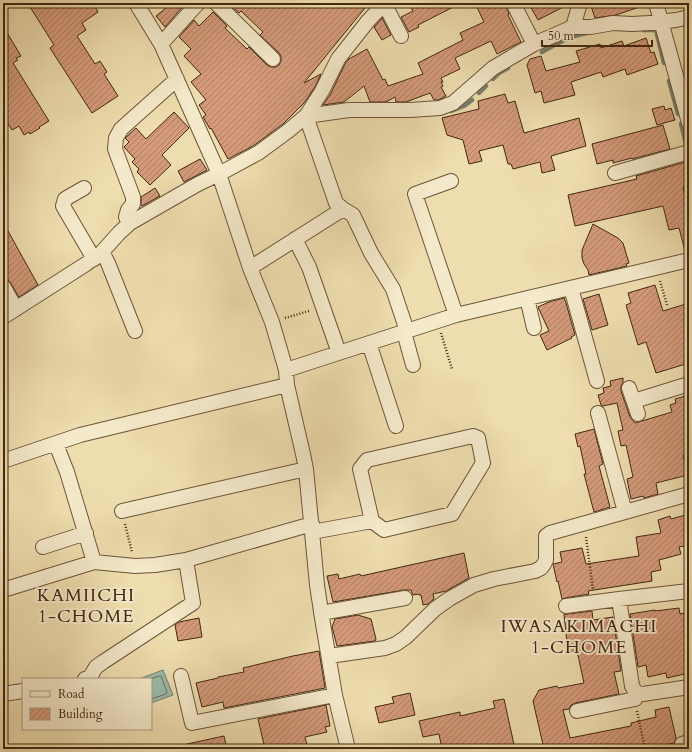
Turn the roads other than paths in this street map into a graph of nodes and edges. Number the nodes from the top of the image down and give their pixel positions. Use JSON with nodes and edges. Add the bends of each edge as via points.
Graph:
{"nodes":[{"id":1,"x":136,"y":3,"type":"edge"},
{"id":2,"x":198,"y":3,"type":"edge"},
{"id":3,"x":216,"y":3,"type":"edge"},
{"id":4,"x":384,"y":3,"type":"edge"},
{"id":5,"x":513,"y":3,"type":"edge"},
{"id":6,"x":580,"y":3,"type":"edge"},
{"id":7,"x":656,"y":3,"type":"edge"},
{"id":8,"x":689,"y":17,"type":"edge"},
{"id":9,"x":662,"y":22,"type":"junction"},
{"id":10,"x":573,"y":28,"type":"junction"},
{"id":11,"x":401,"y":36,"type":"dead end"},
{"id":12,"x":161,"y":44,"type":"junction"},
{"id":13,"x":534,"y":44,"type":"junction"},
{"id":14,"x":273,"y":59,"type":"dead end"},
{"id":15,"x":177,"y":79,"type":"junction"},
{"id":16,"x":306,"y":116,"type":"junction"},
{"id":17,"x":689,"y":123,"type":"edge"},
{"id":18,"x":689,"y":152,"type":"edge"},
{"id":19,"x":615,"y":173,"type":"dead end"},
{"id":20,"x":219,"y":174,"type":"junction"},
{"id":21,"x":451,"y":181,"type":"dead end"},
{"id":22,"x":84,"y":188,"type":"dead end"},
{"id":23,"x":343,"y":209,"type":"junction"},
{"id":24,"x":130,"y":223,"type":"junction"},
{"id":25,"x":296,"y":239,"type":"junction"},
{"id":26,"x":98,"y":256,"type":"junction"},
{"id":27,"x":689,"y":260,"type":"edge"},
{"id":28,"x":250,"y":268,"type":"junction"},
{"id":29,"x":3,"y":286,"type":"edge"},
{"id":30,"x":571,"y":288,"type":"junction"},
{"id":31,"x":527,"y":298,"type":"junction"},
{"id":32,"x":16,"y":309,"type":"junction"},
{"id":33,"x":456,"y":315,"type":"junction"},
{"id":34,"x":3,"y":317,"type":"edge"},
{"id":35,"x":534,"y":328,"type":"dead end"},
{"id":36,"x":135,"y":331,"type":"dead end"},
{"id":37,"x":405,"y":331,"type":"junction"},
{"id":38,"x":369,"y":343,"type":"junction"},
{"id":39,"x":339,"y":353,"type":"junction"},
{"id":40,"x":413,"y":365,"type":"dead end"},
{"id":41,"x":286,"y":370,"type":"junction"},
{"id":42,"x":598,"y":381,"type":"dead end"},
{"id":43,"x":287,"y":384,"type":"junction"},
{"id":44,"x":689,"y":384,"type":"edge"},
{"id":45,"x":633,"y":401,"type":"dead end"},
{"id":46,"x":598,"y":413,"type":"dead end"},
{"id":47,"x":396,"y":426,"type":"dead end"},
{"id":48,"x":56,"y":444,"type":"junction"},
{"id":49,"x":3,"y":461,"type":"edge"},
{"id":50,"x":306,"y":469,"type":"junction"},
{"id":51,"x":689,"y":494,"type":"edge"},
{"id":52,"x":122,"y":511,"type":"road end"},
{"id":53,"x":625,"y":512,"type":"junction"},
{"id":54,"x":372,"y":521,"type":"junction"},
{"id":55,"x":312,"y":528,"type":"junction"},
{"id":56,"x":86,"y":533,"type":"junction"},
{"id":57,"x":43,"y":547,"type":"dead end"},
{"id":58,"x":186,"y":560,"type":"junction"},
{"id":59,"x":94,"y":562,"type":"junction"},
{"id":60,"x":3,"y":590,"type":"edge"},
{"id":61,"x":689,"y":591,"type":"edge"},
{"id":62,"x":405,"y":598,"type":"dead end"},
{"id":63,"x":620,"y":599,"type":"junction"},
{"id":64,"x":566,"y":606,"type":"dead end"},
{"id":65,"x":321,"y":613,"type":"junction"},
{"id":66,"x":329,"y":656,"type":"junction"},
{"id":67,"x":180,"y":676,"type":"dead end"},
{"id":68,"x":88,"y":678,"type":"edge"},
{"id":69,"x":689,"y":688,"type":"edge"},
{"id":70,"x":22,"y":691,"type":"edge"},
{"id":71,"x":3,"y":694,"type":"edge"},
{"id":72,"x":335,"y":695,"type":"junction"},
{"id":73,"x":635,"y":696,"type":"junction"},
{"id":74,"x":577,"y":711,"type":"dead end"},
{"id":75,"x":348,"y":749,"type":"edge"}],
"edges":[{"from":1,"to":12,"type":"street"},
{"from":2,"to":12,"type":"street"},
{"from":3,"to":14,"type":"street"},
{"from":4,"to":11,"type":"street"},
{"from":4,"to":16,"type":"street","via":[[338,59],[322,92]]},
{"from":5,"to":13,"type":"street"},
{"from":6,"to":10,"type":"street"},
{"from":7,"to":9,"type":"street"},
{"from":8,"to":9,"type":"street"},
{"from":9,"to":10,"type":"street","via":[[613,23]]},
{"from":9,"to":17,"type":"street"},
{"from":10,"to":13,"type":"street"},
{"from":12,"to":15,"type":"street"},
{"from":13,"to":16,"type":"street","via":[[493,68],[453,103],[440,108],[349,110]]},
{"from":15,"to":20,"type":"street"},
{"from":15,"to":24,"type":"street","via":[[121,130],[116,138],[115,149],[132,197],[133,204],[126,217]]},
{"from":16,"to":20,"type":"street","via":[[258,153]]},
{"from":16,"to":23,"type":"street","via":[[336,203]]},
{"from":18,"to":19,"type":"street"},
{"from":20,"to":24,"type":"street"},
{"from":20,"to":28,"type":"street"},
{"from":21,"to":33,"type":"street","via":[[415,194]]},
{"from":22,"to":26,"type":"street","via":[[65,199],[63,206]]},
{"from":23,"to":25,"type":"street"},
{"from":23,"to":37,"type":"street","via":[[353,215],[393,289]]},
{"from":24,"to":26,"type":"street"},
{"from":25,"to":28,"type":"street"},
{"from":25,"to":39,"type":"street","via":[[309,267]]},
{"from":26,"to":32,"type":"street"},
{"from":26,"to":36,"type":"street","via":[[108,263]]},
{"from":27,"to":30,"type":"street"},
{"from":28,"to":41,"type":"street","via":[[272,322]]},
{"from":29,"to":32,"type":"street"},
{"from":30,"to":31,"type":"street"},
{"from":30,"to":42,"type":"street"},
{"from":31,"to":33,"type":"street"},
{"from":31,"to":35,"type":"street"},
{"from":32,"to":34,"type":"street"},
{"from":33,"to":37,"type":"street"},
{"from":37,"to":38,"type":"street"},
{"from":37,"to":40,"type":"street"},
{"from":38,"to":39,"type":"street"},
{"from":38,"to":47,"type":"street"},
{"from":39,"to":41,"type":"street"},
{"from":41,"to":43,"type":"street"},
{"from":43,"to":48,"type":"street","via":[[80,435]]},
{"from":43,"to":50,"type":"street"},
{"from":44,"to":45,"type":"street"},
{"from":46,"to":53,"type":"street"},
{"from":48,"to":49,"type":"street"},
{"from":48,"to":56,"type":"street"},
{"from":50,"to":52,"type":"street"},
{"from":50,"to":55,"type":"street"},
{"from":51,"to":53,"type":"street"},
{"from":53,"to":66,"type":"street","via":[[550,533],[546,536],[546,560],[541,568],[474,585],[435,609],[396,644]]},
{"from":54,"to":54,"type":"street","via":[[384,530],[452,514],[483,463],[478,438],[473,436],[368,460],[360,469]]},
{"from":54,"to":55,"type":"street"},
{"from":55,"to":58,"type":"street"},
{"from":55,"to":65,"type":"street"},
{"from":56,"to":57,"type":"street"},
{"from":56,"to":59,"type":"street"},
{"from":58,"to":59,"type":"street","via":[[135,566]]},
{"from":58,"to":68,"type":"street","via":[[193,603],[103,662]]},
{"from":59,"to":60,"type":"street"},
{"from":61,"to":63,"type":"street"},
{"from":62,"to":65,"type":"street"},
{"from":63,"to":64,"type":"street"},
{"from":63,"to":73,"type":"street"},
{"from":65,"to":66,"type":"street"},
{"from":66,"to":72,"type":"street"},
{"from":67,"to":72,"type":"street","via":[[192,723]]},
{"from":69,"to":73,"type":"street"},
{"from":70,"to":71,"type":"street"},
{"from":72,"to":75,"type":"street"},
{"from":73,"to":74,"type":"street"}]}
